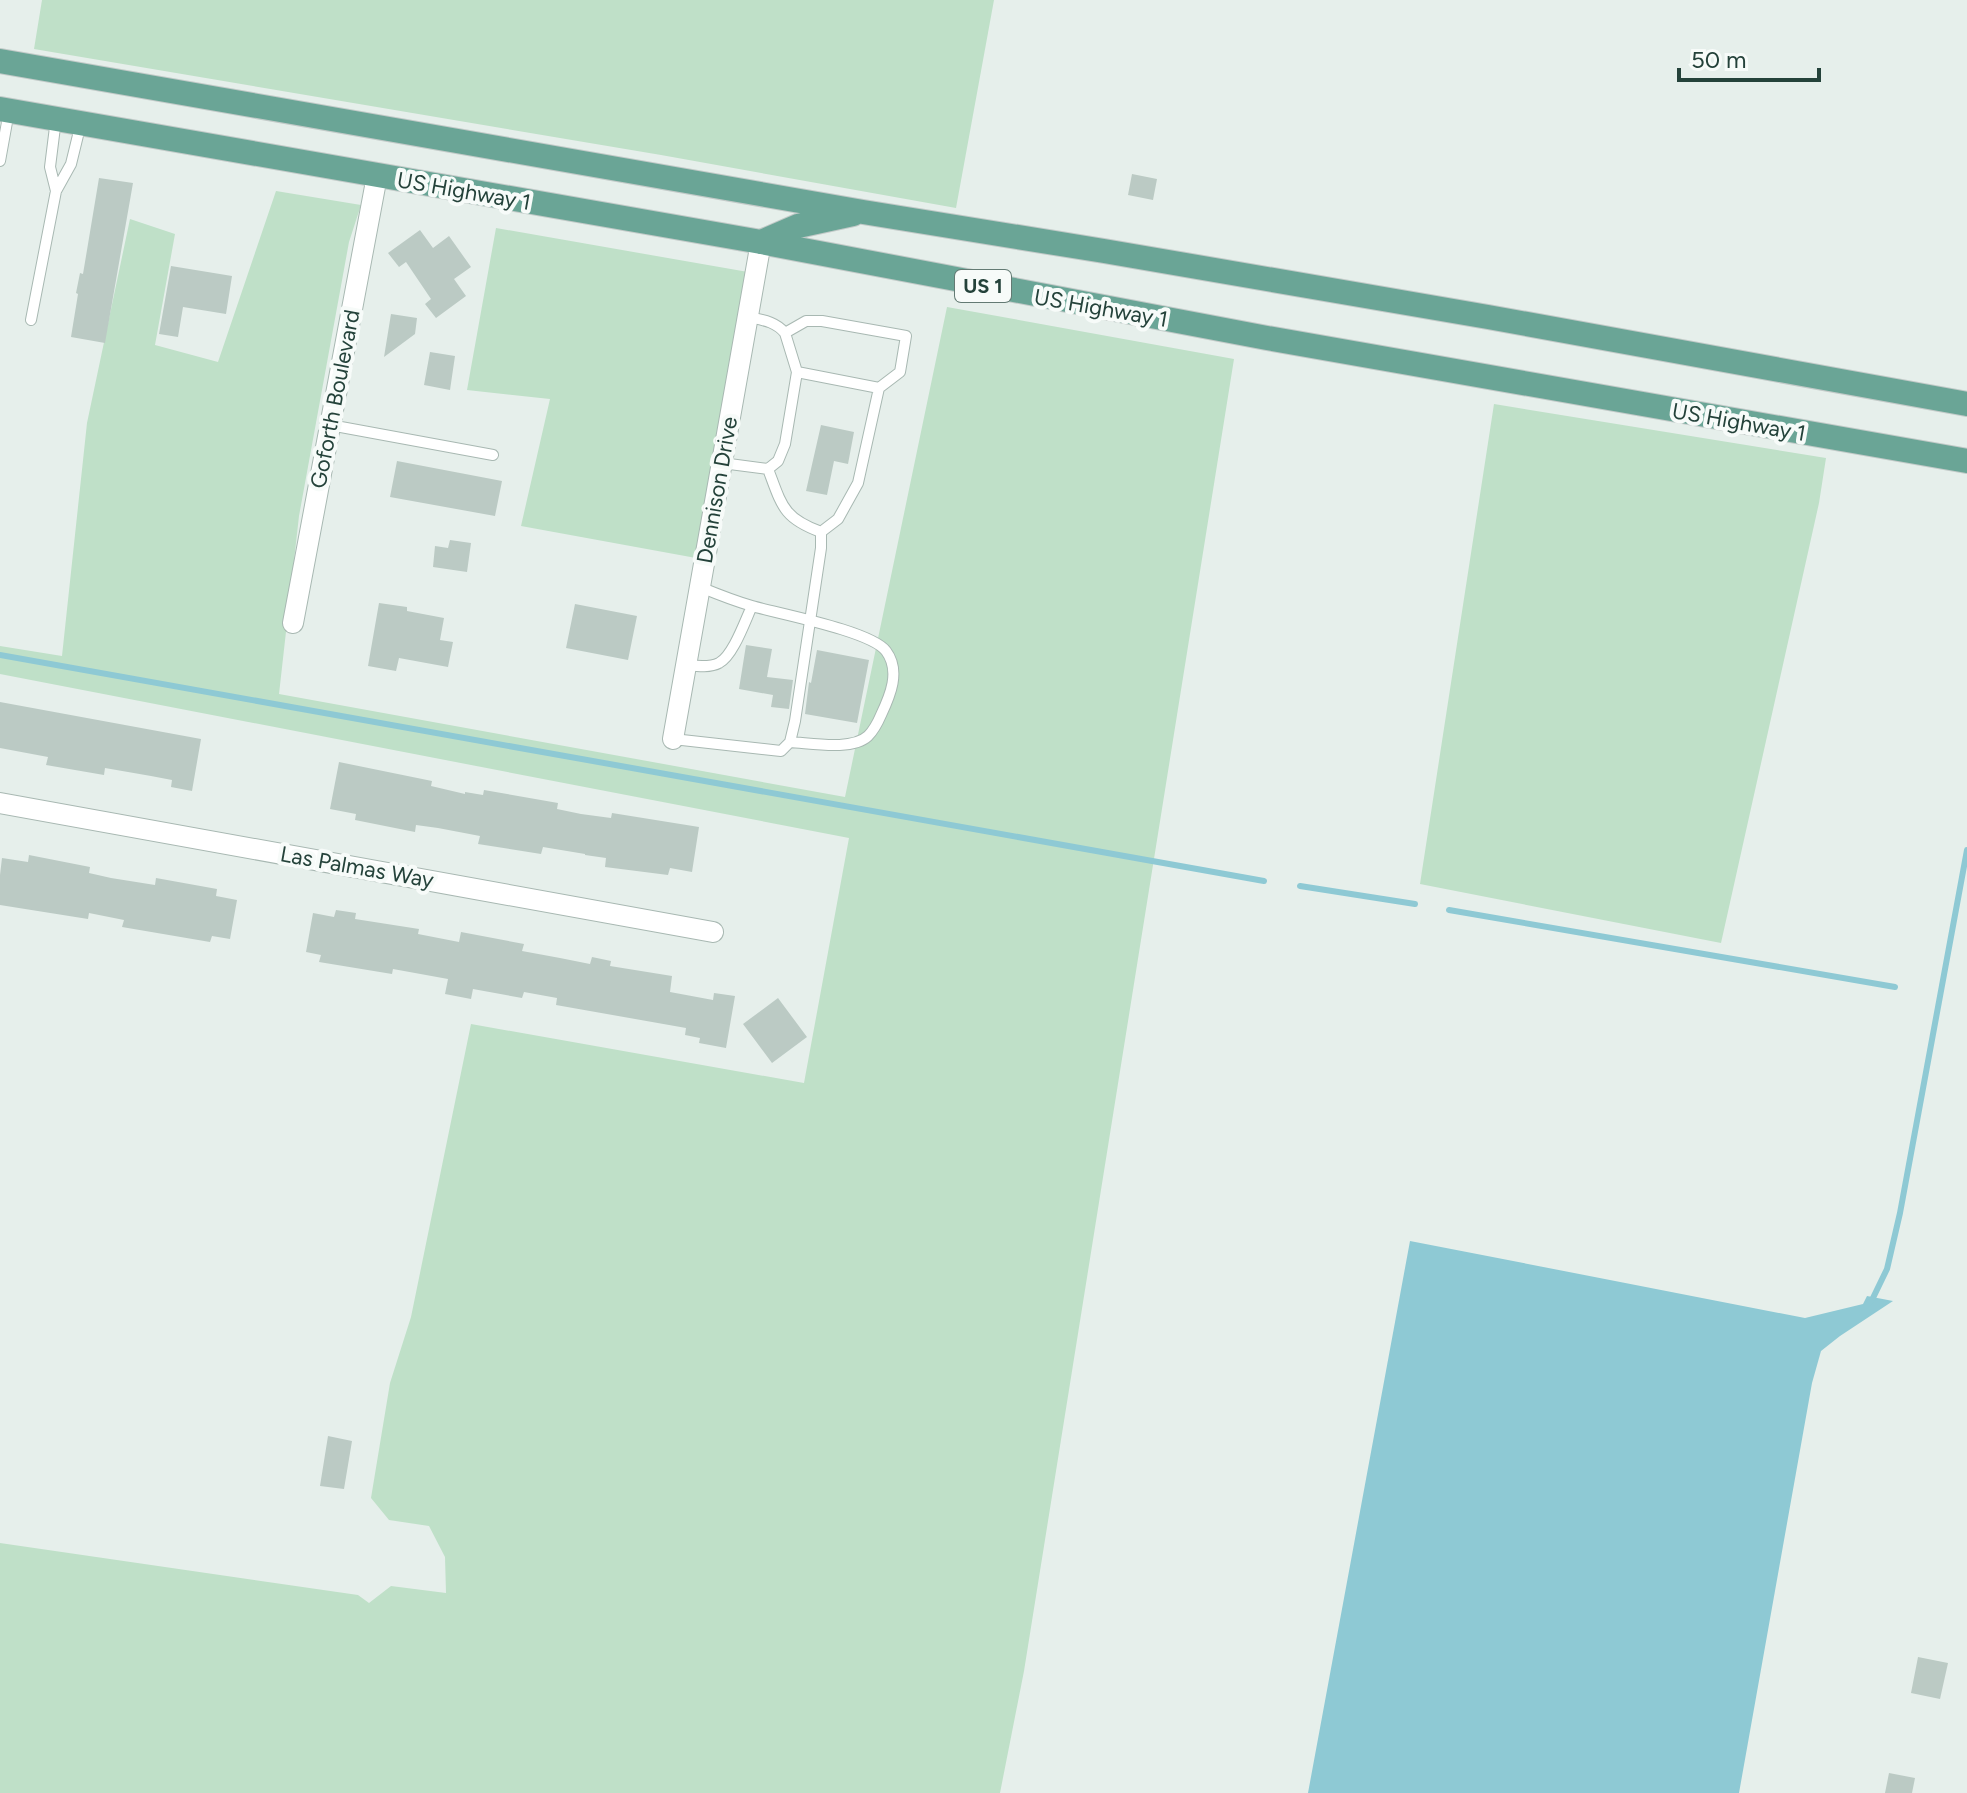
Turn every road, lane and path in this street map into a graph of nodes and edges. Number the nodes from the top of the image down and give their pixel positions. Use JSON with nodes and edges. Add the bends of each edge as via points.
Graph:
{"nodes":[{"id":1,"x":0,"y":61,"type":"edge"},
{"id":2,"x":5,"y":110,"type":"edge"},
{"id":3,"x":56,"y":119,"type":"junction"},
{"id":4,"x":81,"y":123,"type":"junction"},
{"id":5,"x":0,"y":161,"type":"edge"},
{"id":6,"x":377,"y":176,"type":"junction"},
{"id":7,"x":56,"y":191,"type":"junction"},
{"id":8,"x":863,"y":212,"type":"junction"},
{"id":9,"x":761,"y":242,"type":"junction"},
{"id":10,"x":748,"y":317,"type":"junction"},
{"id":11,"x":31,"y":320,"type":"dead end"},
{"id":12,"x":785,"y":333,"type":"junction"},
{"id":13,"x":797,"y":372,"type":"junction"},
{"id":14,"x":879,"y":388,"type":"junction"},
{"id":15,"x":1967,"y":404,"type":"edge"},
{"id":16,"x":330,"y":425,"type":"junction"},
{"id":17,"x":493,"y":455,"type":"dead end"},
{"id":18,"x":1967,"y":461,"type":"edge"},
{"id":19,"x":722,"y":463,"type":"junction"},
{"id":20,"x":768,"y":469,"type":"junction"},
{"id":21,"x":821,"y":532,"type":"junction"},
{"id":22,"x":700,"y":587,"type":"junction"},
{"id":23,"x":752,"y":606,"type":"junction"},
{"id":24,"x":810,"y":621,"type":"junction"},
{"id":25,"x":293,"y":623,"type":"dead end"},
{"id":26,"x":686,"y":665,"type":"junction"},
{"id":27,"x":673,"y":739,"type":"joint"},
{"id":28,"x":790,"y":742,"type":"junction"},
{"id":29,"x":0,"y":803,"type":"edge"},
{"id":30,"x":713,"y":932,"type":"dead end"}],
"edges":[{"from":1,"to":8,"type":"main road"},
{"from":2,"to":3,"type":"main road","name":"US Highway 1","number":"US 1"},
{"from":2,"to":5,"type":"lane"},
{"from":3,"to":4,"type":"main road","name":"US Highway 1","number":"US 1"},
{"from":3,"to":7,"type":"lane","via":[[50,167]]},
{"from":4,"to":6,"type":"main road","name":"US Highway 1","number":"US 1"},
{"from":4,"to":7,"type":"lane","via":[[71,164]]},
{"from":6,"to":9,"type":"main road","name":"US Highway 1","number":"US 1"},
{"from":6,"to":16,"type":"street","name":"Goforth Boulevard"},
{"from":7,"to":11,"type":"lane"},
{"from":8,"to":9,"type":"main road","via":[[798,226]]},
{"from":8,"to":15,"type":"main road"},
{"from":9,"to":10,"type":"street","name":"Dennison Drive"},
{"from":9,"to":18,"type":"main road","name":"US Highway 1","number":"US 1","via":[[1267,338]]},
{"from":10,"to":12,"type":"lane","via":[[771,322]]},
{"from":10,"to":19,"type":"street","name":"Dennison Drive"},
{"from":12,"to":13,"type":"lane"},
{"from":12,"to":14,"type":"lane","via":[[806,321],[822,321],[906,336],[900,372]]},
{"from":13,"to":14,"type":"lane"},
{"from":13,"to":20,"type":"lane","via":[[785,444]]},
{"from":14,"to":21,"type":"lane","via":[[858,483],[838,519]]},
{"from":16,"to":17,"type":"lane"},
{"from":16,"to":25,"type":"street","name":"Goforth Boulevard"},
{"from":19,"to":20,"type":"lane"},
{"from":19,"to":22,"type":"street","name":"Dennison Drive"},
{"from":20,"to":21,"type":"lane","via":[[789,515]]},
{"from":21,"to":24,"type":"lane"},
{"from":22,"to":23,"type":"lane"},
{"from":22,"to":26,"type":"street","name":"Dennison Drive"},
{"from":23,"to":24,"type":"lane"},
{"from":23,"to":26,"type":"lane","via":[[726,658],[711,666]]},
{"from":24,"to":28,"type":"lane"},
{"from":24,"to":28,"type":"lane","via":[[885,650],[894,681],[877,722],[858,742]]},
{"from":26,"to":27,"type":"street","name":"Dennison Drive"},
{"from":27,"to":28,"type":"lane","via":[[781,751]]},
{"from":29,"to":30,"type":"street","name":"Las Palmas Way"}]}
